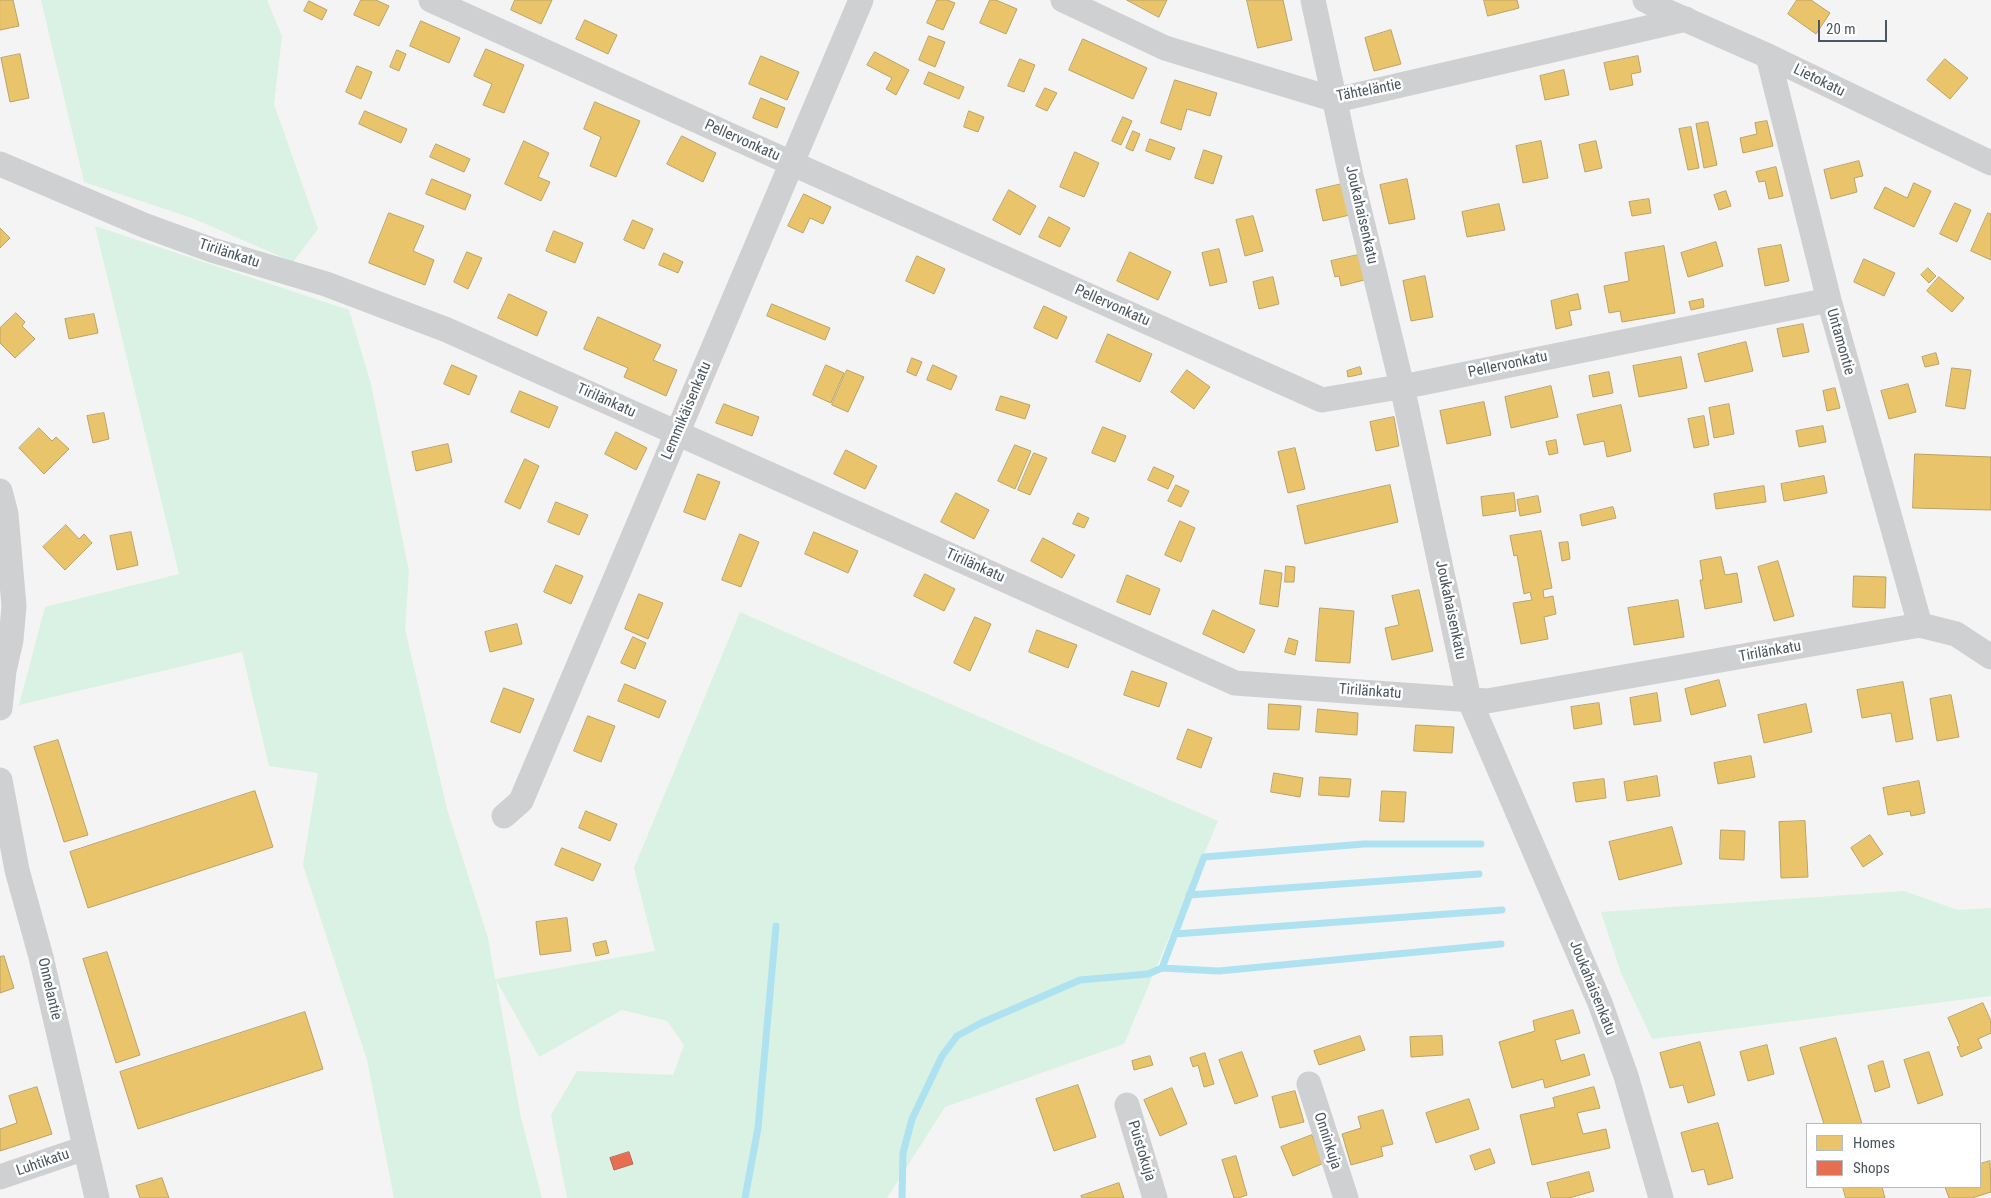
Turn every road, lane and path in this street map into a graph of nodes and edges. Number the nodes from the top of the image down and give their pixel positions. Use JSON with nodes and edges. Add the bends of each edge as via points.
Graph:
{"nodes":[{"id":1,"x":431,"y":0,"type":"edge"},
{"id":2,"x":861,"y":0,"type":"edge"},
{"id":3,"x":1062,"y":0,"type":"edge"},
{"id":4,"x":1313,"y":0,"type":"edge"},
{"id":5,"x":1645,"y":0,"type":"edge"},
{"id":6,"x":1686,"y":19,"type":"junction"},
{"id":7,"x":1768,"y":56,"type":"junction"},
{"id":8,"x":1336,"y":100,"type":"junction"},
{"id":9,"x":791,"y":163,"type":"junction"},
{"id":10,"x":1991,"y":163,"type":"edge"},
{"id":11,"x":0,"y":164,"type":"edge"},
{"id":12,"x":1828,"y":300,"type":"junction"},
{"id":13,"x":1402,"y":386,"type":"junction"},
{"id":14,"x":678,"y":433,"type":"junction"},
{"id":15,"x":0,"y":491,"type":"edge"},
{"id":16,"x":1920,"y":625,"type":"junction"},
{"id":17,"x":1990,"y":653,"type":"edge"},
{"id":18,"x":1469,"y":699,"type":"junction"},
{"id":19,"x":0,"y":708,"type":"edge"},
{"id":20,"x":0,"y":780,"type":"edge"},
{"id":21,"x":504,"y":816,"type":"dead end"},
{"id":22,"x":8,"y":874,"type":"edge"},
{"id":23,"x":1309,"y":1084,"type":"dead end"},
{"id":24,"x":1127,"y":1105,"type":"dead end"},
{"id":25,"x":85,"y":1148,"type":"junction"},
{"id":26,"x":0,"y":1177,"type":"edge"},
{"id":27,"x":97,"y":1198,"type":"edge"},
{"id":28,"x":1155,"y":1198,"type":"edge"},
{"id":29,"x":1346,"y":1198,"type":"edge"},
{"id":30,"x":1661,"y":1198,"type":"edge"}],
"edges":[{"from":1,"to":9,"type":"street","name":"Pellervonkatu"},
{"from":2,"to":9,"type":"street","name":"Lemmikäisenkatu"},
{"from":3,"to":8,"type":"street","name":"Tähteläntie","via":[[1165,48]]},
{"from":4,"to":8,"type":"street","name":"Joukahaisenkatu"},
{"from":5,"to":6,"type":"street","name":"Lietokatu"},
{"from":6,"to":7,"type":"street","name":"Lietokatu"},
{"from":6,"to":8,"type":"street","name":"Tähteläntie"},
{"from":7,"to":10,"type":"street","name":"Lietokatu"},
{"from":7,"to":12,"type":"street","name":"Untamontie"},
{"from":8,"to":13,"type":"street","name":"Joukahaisenkatu"},
{"from":9,"to":13,"type":"street","name":"Pellervonkatu","via":[[1322,400]]},
{"from":9,"to":14,"type":"street","name":"Lemmikäisenkatu"},
{"from":11,"to":14,"type":"street","name":"Tirilänkatu","via":[[146,226],[212,250],[326,284],[446,330]]},
{"from":12,"to":13,"type":"street","name":"Pellervonkatu"},
{"from":12,"to":16,"type":"street","name":"Untamontie"},
{"from":13,"to":18,"type":"street","name":"Joukahaisenkatu"},
{"from":14,"to":18,"type":"street","name":"Tirilänkatu","via":[[1235,683]]},
{"from":14,"to":21,"type":"street","name":"Lemmikäisenkatu","via":[[521,802]]},
{"from":15,"to":19,"type":"street","via":[[6,514],[14,606]]},
{"from":16,"to":17,"type":"street","name":"Tirilänkatu","via":[[1956,634]]},
{"from":16,"to":18,"type":"street","name":"Tirilänkatu","via":[[1487,701]]},
{"from":18,"to":30,"type":"street","name":"Joukahaisenkatu","via":[[1600,1003],[1626,1076]]},
{"from":20,"to":22,"type":"street","name":"Onnelantie"},
{"from":22,"to":25,"type":"street","name":"Onnelantie","via":[[41,957]]},
{"from":23,"to":29,"type":"street","name":"Onninkuja"},
{"from":24,"to":28,"type":"street","name":"Puistokuja"},
{"from":25,"to":26,"type":"street","name":"Luhtikatu"},
{"from":25,"to":27,"type":"street","name":"Onnelantie"}]}
